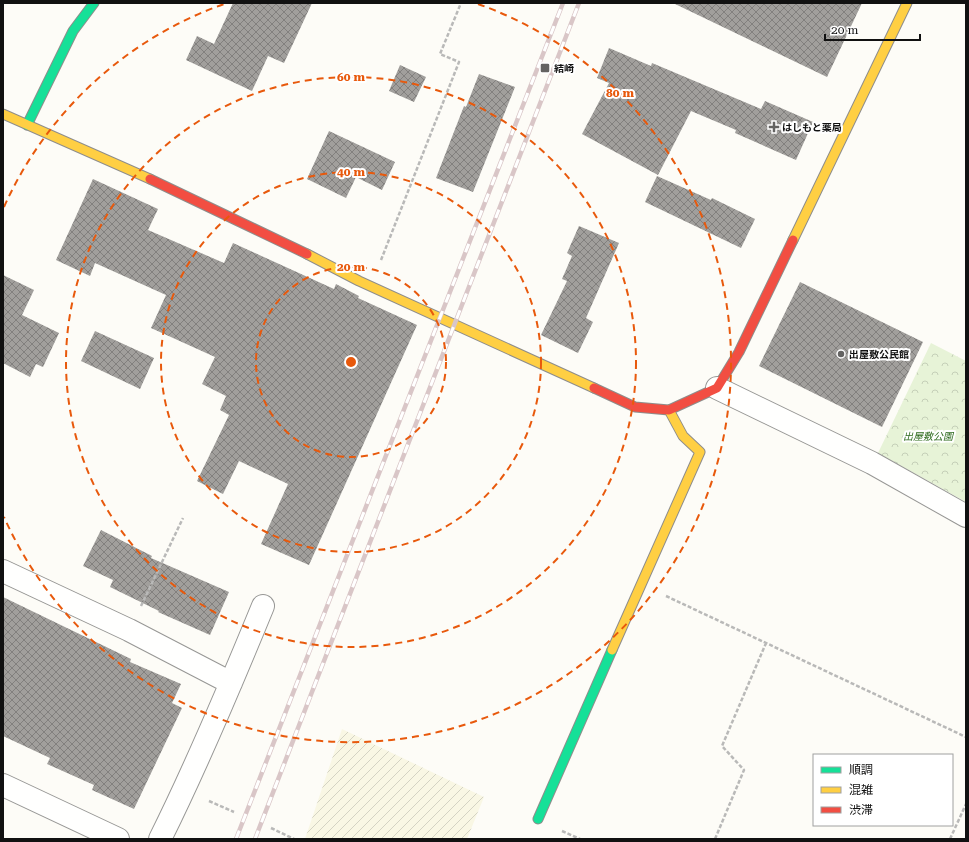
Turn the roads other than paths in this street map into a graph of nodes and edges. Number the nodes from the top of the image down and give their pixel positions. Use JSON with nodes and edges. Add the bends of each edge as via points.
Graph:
{"nodes":[{"id":1,"x":94,"y":3,"type":"edge"},
{"id":2,"x":907,"y":3,"type":"edge"},
{"id":3,"x":3,"y":114,"type":"edge"},
{"id":4,"x":27,"y":125,"type":"junction"},
{"id":5,"x":717,"y":388,"type":"junction"},
{"id":6,"x":669,"y":410,"type":"junction"},
{"id":7,"x":966,"y":516,"type":"edge"},
{"id":8,"x":3,"y":571,"type":"edge"},
{"id":9,"x":262,"y":606,"type":"dead end"},
{"id":10,"x":231,"y":683,"type":"junction"},
{"id":11,"x":3,"y":785,"type":"edge"},
{"id":12,"x":538,"y":819,"type":"dead end"},
{"id":13,"x":118,"y":839,"type":"edge"},
{"id":14,"x":160,"y":839,"type":"edge"}],
"edges":[{"from":1,"to":4,"type":"street","via":[[73,31]]},
{"from":2,"to":5,"type":"street","via":[[739,352]]},
{"from":3,"to":4,"type":"street"},
{"from":4,"to":6,"type":"street","via":[[293,246],[359,281],[524,354],[635,407]]},
{"from":5,"to":6,"type":"street"},
{"from":5,"to":7,"type":"street","via":[[872,463]]},
{"from":6,"to":12,"type":"street","via":[[683,436],[700,452]]},
{"from":8,"to":10,"type":"street","via":[[130,630]]},
{"from":9,"to":10,"type":"street"},
{"from":10,"to":14,"type":"street","via":[[185,789]]},
{"from":11,"to":13,"type":"street"}]}
